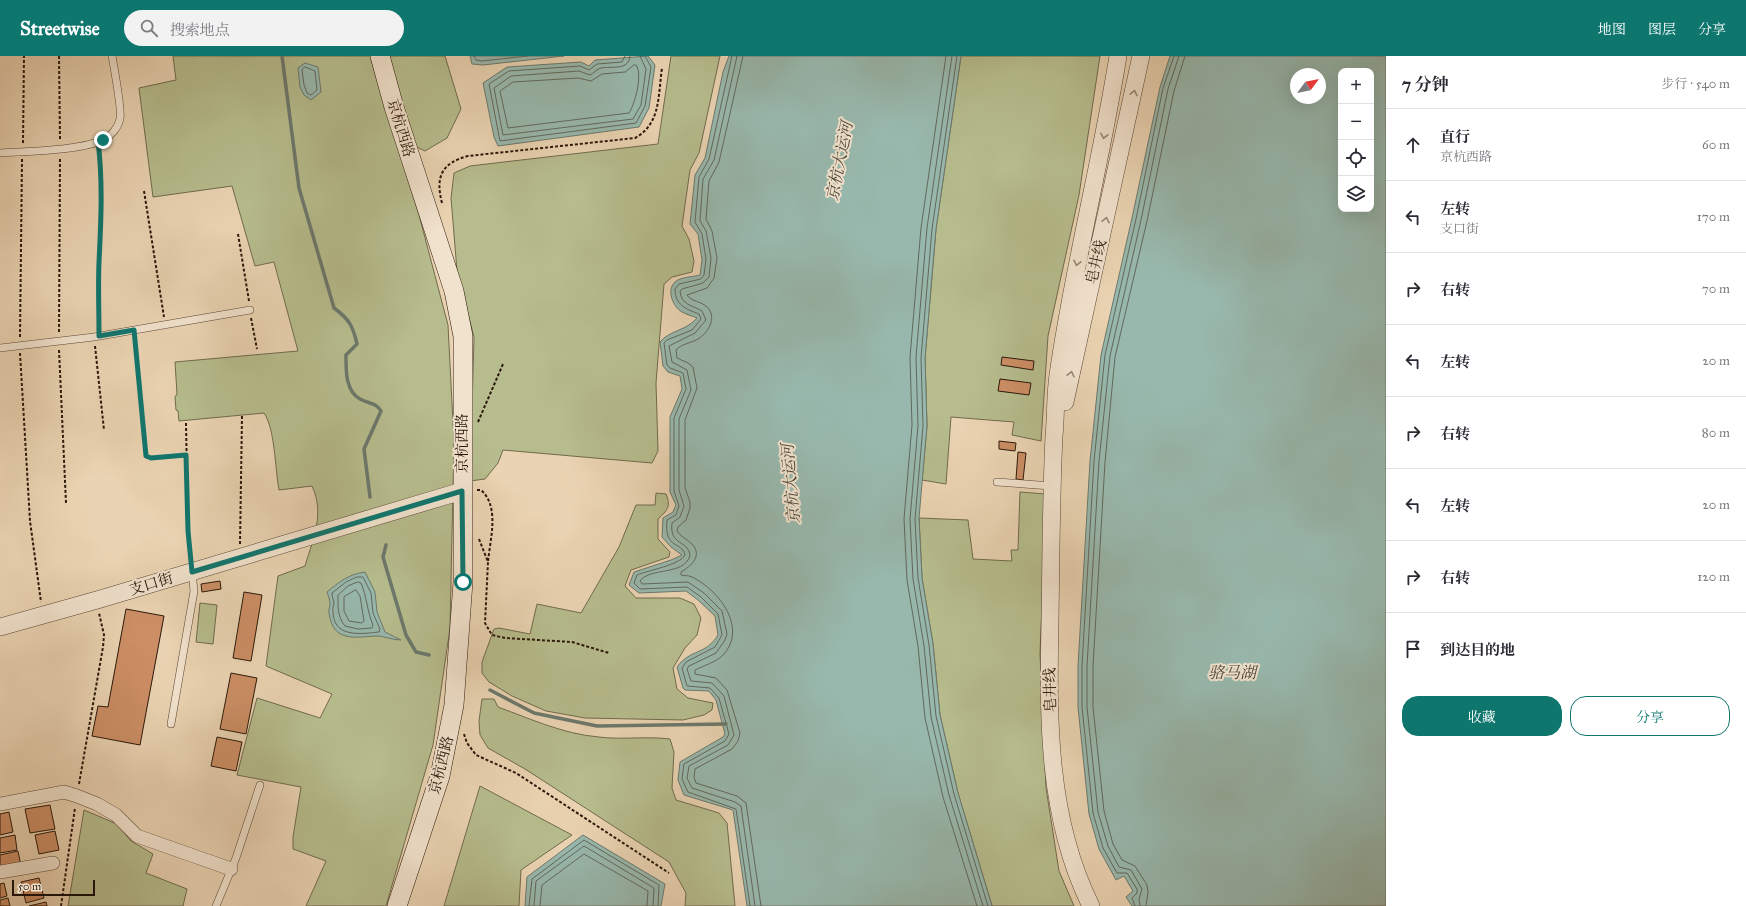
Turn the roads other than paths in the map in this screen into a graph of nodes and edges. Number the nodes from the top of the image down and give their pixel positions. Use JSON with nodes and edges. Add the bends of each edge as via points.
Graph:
{"nodes":[{"id":1,"x":112,"y":56,"type":"edge"},
{"id":2,"x":380,"y":56,"type":"edge"},
{"id":3,"x":1118,"y":56,"type":"edge"},
{"id":4,"x":1141,"y":56,"type":"edge"},
{"id":5,"x":0,"y":153,"type":"edge"},
{"id":6,"x":250,"y":310,"type":"road end"},
{"id":7,"x":0,"y":348,"type":"edge"},
{"id":8,"x":1053,"y":467,"type":"junction"},
{"id":9,"x":997,"y":482,"type":"dead end"},
{"id":10,"x":1052,"y":486,"type":"junction"},
{"id":11,"x":462,"y":491,"type":"junction"},
{"id":12,"x":192,"y":572,"type":"junction"},
{"id":13,"x":0,"y":627,"type":"edge"},
{"id":14,"x":171,"y":724,"type":"dead end"},
{"id":15,"x":260,"y":785,"type":"dead end"},
{"id":16,"x":0,"y":804,"type":"edge"},
{"id":17,"x":53,"y":863,"type":"dead end"},
{"id":18,"x":231,"y":870,"type":"junction"},
{"id":19,"x":0,"y":872,"type":"edge"},
{"id":20,"x":216,"y":906,"type":"edge"},
{"id":21,"x":397,"y":906,"type":"edge"},
{"id":22,"x":1091,"y":906,"type":"edge"}],
"edges":[{"from":1,"to":5,"type":"lane","via":[[121,118],[112,133],[103,140],[60,148]]},
{"from":2,"to":11,"type":"main road","name":"京杭西路","via":[[454,291],[463,336]]},
{"from":3,"to":8,"type":"street","name":"皂井线","one_way":true,"via":[[1075,274],[1058,377]]},
{"from":8,"to":4,"type":"street","name":"皂井线","one_way":true,"via":[[1066,395]]},
{"from":6,"to":7,"type":"lane","via":[[96,336]]},
{"from":8,"to":10,"type":"street","name":"皂井线"},
{"from":9,"to":10,"type":"lane"},
{"from":10,"to":22,"type":"street","name":"皂井线","via":[[1051,755],[1067,843],[1080,884]]},
{"from":11,"to":12,"type":"street","name":"支口街"},
{"from":11,"to":21,"type":"main road","name":"京杭西路","via":[[463,582],[454,705],[440,776]]},
{"from":12,"to":13,"type":"street","name":"支口街"},
{"from":12,"to":14,"type":"lane","via":[[194,591]]},
{"from":15,"to":18,"type":"lane"},
{"from":16,"to":18,"type":"street","via":[[64,792],[98,804],[116,815],[137,836]]},
{"from":17,"to":19,"type":"street"},
{"from":18,"to":20,"type":"lane"}]}
